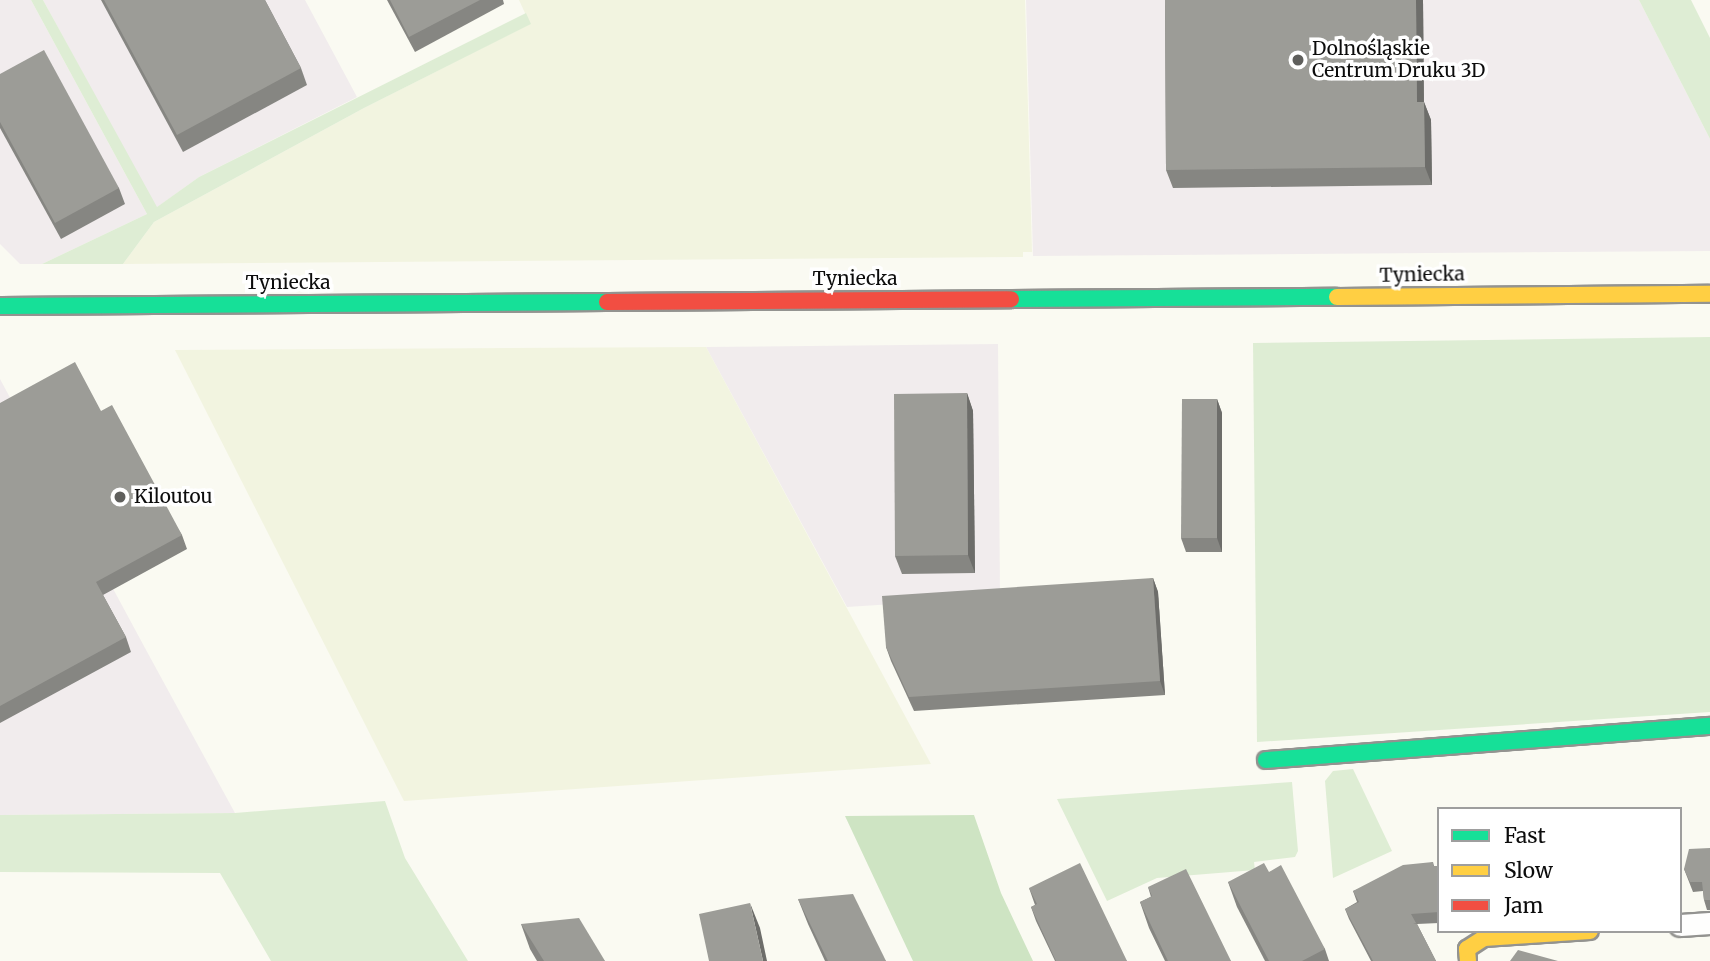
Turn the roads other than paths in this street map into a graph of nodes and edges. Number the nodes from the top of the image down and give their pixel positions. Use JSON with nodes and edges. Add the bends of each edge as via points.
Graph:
{"nodes":[{"id":1,"x":1710,"y":294,"type":"edge"},
{"id":2,"x":0,"y":306,"type":"edge"},
{"id":3,"x":1710,"y":726,"type":"edge"},
{"id":4,"x":1266,"y":760,"type":"dead end"},
{"id":5,"x":1710,"y":923,"type":"edge"},
{"id":6,"x":1682,"y":925,"type":"edge"},
{"id":7,"x":1560,"y":933,"type":"edge"},
{"id":8,"x":1468,"y":961,"type":"edge"}],
"edges":[{"from":1,"to":2,"type":"street","name":"Tyniecka"},
{"from":3,"to":4,"type":"street"},
{"from":5,"to":6,"type":"street"},
{"from":7,"to":8,"type":"street","via":[[1484,938],[1468,949]]}]}
